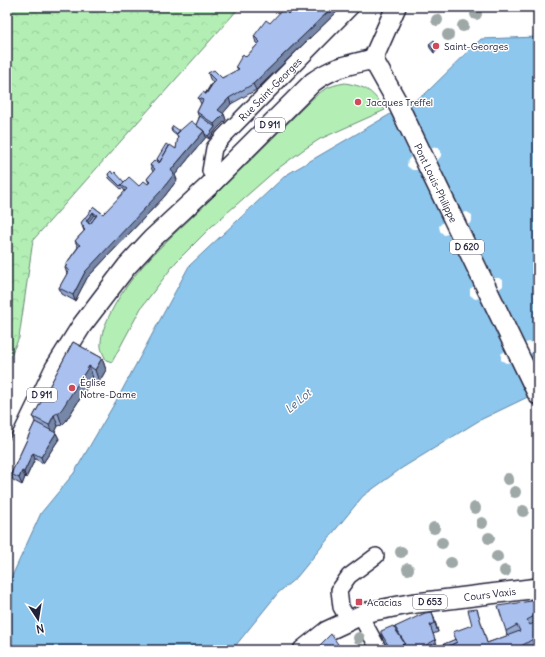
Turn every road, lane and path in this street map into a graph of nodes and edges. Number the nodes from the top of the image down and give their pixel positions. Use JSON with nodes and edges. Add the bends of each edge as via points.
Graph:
{"nodes":[{"id":1,"x":351,"y":7,"type":"edge"},
{"id":2,"x":396,"y":7,"type":"edge"},
{"id":3,"x":373,"y":59,"type":"junction"},
{"id":4,"x":215,"y":180,"type":"junction"},
{"id":5,"x":538,"y":394,"type":"edge"},
{"id":6,"x":7,"y":467,"type":"edge"},
{"id":7,"x":376,"y":556,"type":"dead end"},
{"id":8,"x":538,"y":588,"type":"edge"},
{"id":9,"x":354,"y":618,"type":"junction"},
{"id":10,"x":538,"y":647,"type":"edge"},
{"id":11,"x":303,"y":650,"type":"edge"},
{"id":12,"x":379,"y":650,"type":"edge"},
{"id":13,"x":532,"y":650,"type":"edge"}],
"edges":[{"from":1,"to":4,"type":"street","name":"Rue Saint-Georges","via":[[214,148],[210,171]]},
{"from":2,"to":3,"type":"main road"},
{"from":3,"to":4,"type":"main road","number":"D 911","via":[[341,67],[313,82]]},
{"from":3,"to":5,"type":"main road","name":"Pont Louis-Philippe","number":"D 620","via":[[396,100]]},
{"from":4,"to":6,"type":"main road","number":"D 911","via":[[127,266],[82,325],[55,368]]},
{"from":7,"to":9,"type":"street","via":[[349,576],[339,590],[341,607]]},
{"from":8,"to":9,"type":"main road","name":"Cours Vaxis","number":"D 653","via":[[409,604],[368,612]]},
{"from":9,"to":11,"type":"main road","name":"Cours Vaxis","number":"D 653","via":[[327,631]]},
{"from":9,"to":12,"type":"street"},
{"from":10,"to":13,"type":"street"}]}
